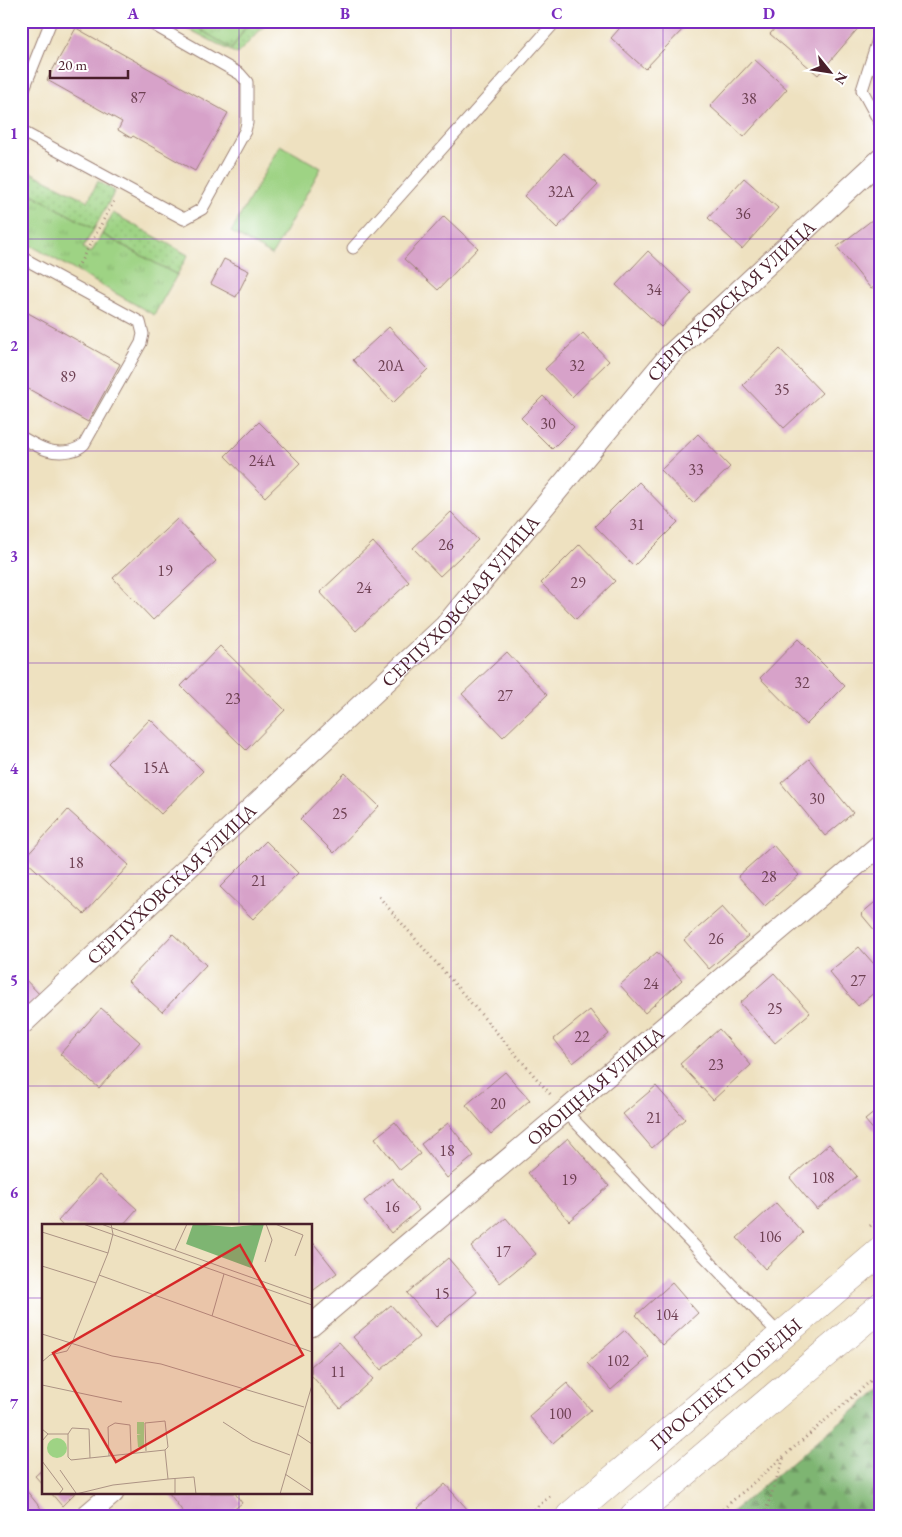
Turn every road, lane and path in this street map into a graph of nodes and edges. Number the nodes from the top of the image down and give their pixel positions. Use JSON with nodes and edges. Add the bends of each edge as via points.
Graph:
{"nodes":[{"id":1,"x":51,"y":21,"type":"edge"},
{"id":2,"x":147,"y":21,"type":"edge"},
{"id":3,"x":556,"y":21,"type":"edge"},
{"id":4,"x":881,"y":30,"type":"edge"},
{"id":5,"x":21,"y":96,"type":"edge"},
{"id":6,"x":881,"y":124,"type":"edge"},
{"id":7,"x":21,"y":131,"type":"edge"},
{"id":8,"x":881,"y":159,"type":"edge"},
{"id":9,"x":123,"y":186,"type":"junction"},
{"id":10,"x":353,"y":248,"type":"dead end"},
{"id":11,"x":21,"y":257,"type":"edge"},
{"id":12,"x":69,"y":283,"type":"junction"},
{"id":13,"x":21,"y":437,"type":"edge"},
{"id":14,"x":881,"y":844,"type":"edge"},
{"id":15,"x":379,"y":898,"type":"dead end"},
{"id":16,"x":21,"y":1025,"type":"edge"},
{"id":17,"x":566,"y":1112,"type":"junction"},
{"id":18,"x":881,"y":1251,"type":"edge"},
{"id":19,"x":881,"y":1306,"type":"edge"},
{"id":20,"x":312,"y":1325,"type":"edge"},
{"id":21,"x":781,"y":1336,"type":"junction"},
{"id":22,"x":881,"y":1372,"type":"edge"},
{"id":23,"x":785,"y":1455,"type":"junction"},
{"id":24,"x":112,"y":1494,"type":"edge"},
{"id":25,"x":86,"y":1516,"type":"edge"},
{"id":26,"x":570,"y":1516,"type":"edge"},
{"id":27,"x":634,"y":1516,"type":"edge"},
{"id":28,"x":715,"y":1516,"type":"edge"},
{"id":29,"x":764,"y":1516,"type":"edge"}],
"edges":[{"from":1,"to":5,"type":"lane"},
{"from":2,"to":9,"type":"lane","via":[[244,77],[247,82],[247,123],[242,138],[202,209],[191,217],[184,219]]},
{"from":3,"to":10,"type":"lane"},
{"from":4,"to":6,"type":"lane","via":[[862,90]]},
{"from":7,"to":9,"type":"lane"},
{"from":8,"to":16,"type":"street","name":"СЕРПУХОВСКАЯ УЛИЦА","via":[[669,356],[445,626]]},
{"from":9,"to":12,"type":"path"},
{"from":11,"to":12,"type":"lane"},
{"from":12,"to":13,"type":"lane","via":[[140,322],[143,334],[80,449],[57,453]]},
{"from":14,"to":17,"type":"street","name":"ОВОЩНАЯ УЛИЦА"},
{"from":15,"to":17,"type":"path"},
{"from":17,"to":20,"type":"street","name":"ОВОЩНАЯ УЛИЦА"},
{"from":17,"to":21,"type":"lane"},
{"from":18,"to":21,"type":"main road","name":"ПРОСПЕКТ ПОБЕДЫ"},
{"from":19,"to":27,"type":"main road"},
{"from":21,"to":26,"type":"main road","name":"ПРОСПЕКТ ПОБЕДЫ"},
{"from":22,"to":23,"type":"path"},
{"from":23,"to":28,"type":"path"},
{"from":23,"to":29,"type":"path"},
{"from":24,"to":25,"type":"street"}]}
